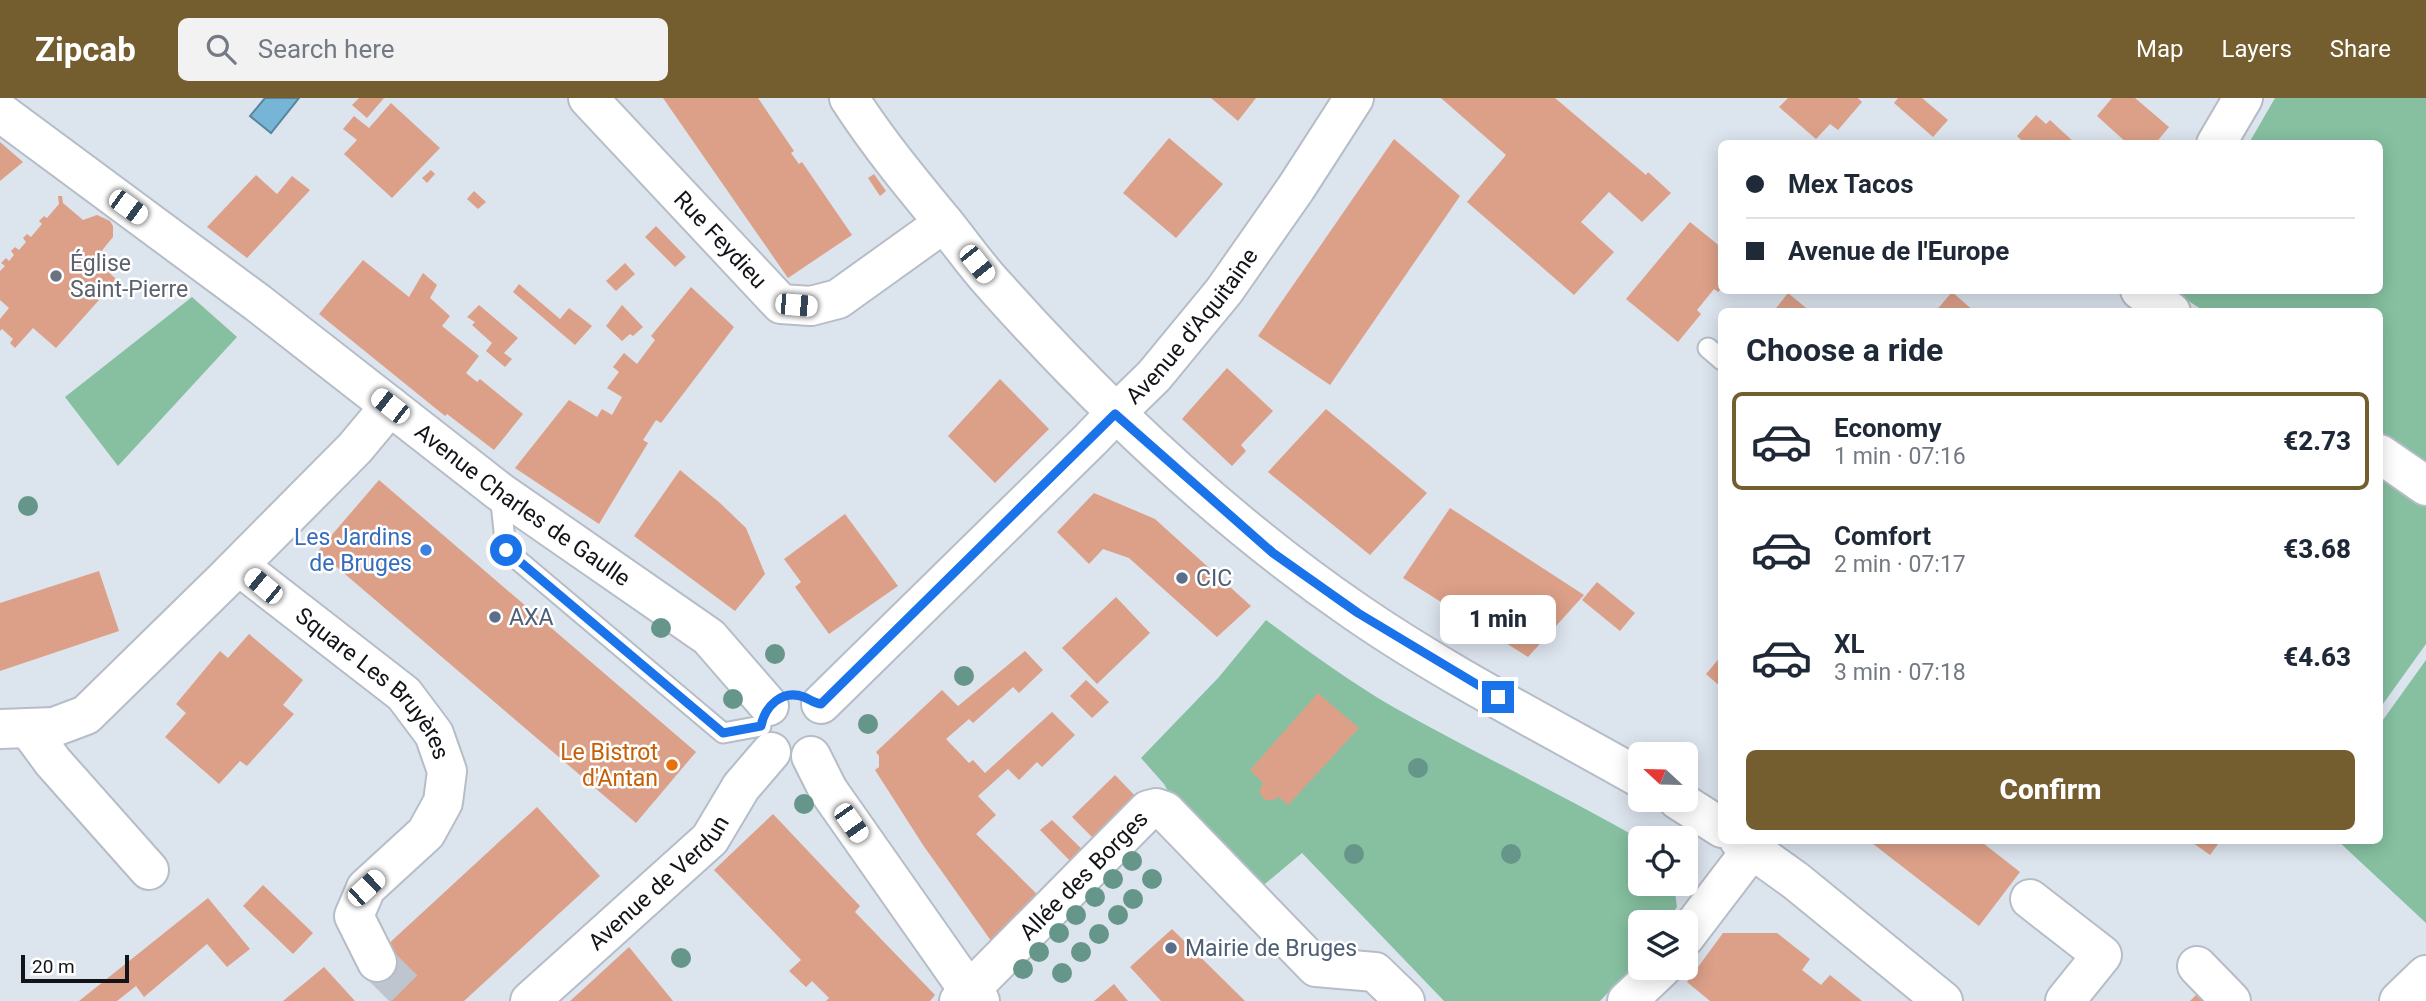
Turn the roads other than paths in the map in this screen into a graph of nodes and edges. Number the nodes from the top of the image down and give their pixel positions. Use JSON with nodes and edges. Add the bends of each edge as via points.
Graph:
{"nodes":[{"id":1,"x":588,"y":98,"type":"edge"},
{"id":2,"x":849,"y":98,"type":"edge"},
{"id":3,"x":1354,"y":98,"type":"edge"},
{"id":4,"x":2243,"y":98,"type":"edge"},
{"id":5,"x":0,"y":112,"type":"edge"},
{"id":6,"x":2218,"y":140,"type":"edge"},
{"id":7,"x":944,"y":223,"type":"junction"},
{"id":8,"x":2146,"y":294,"type":"edge"},
{"id":9,"x":2165,"y":308,"type":"edge"},
{"id":10,"x":390,"y":406,"type":"junction"},
{"id":11,"x":1115,"y":414,"type":"junction"},
{"id":12,"x":2383,"y":456,"type":"edge"},
{"id":13,"x":2426,"y":486,"type":"edge"},
{"id":14,"x":500,"y":492,"type":"junction"},
{"id":15,"x":239,"y":566,"type":"junction"},
{"id":16,"x":821,"y":704,"type":"junction"},
{"id":17,"x":767,"y":728,"type":"junction"},
{"id":18,"x":14,"y":729,"type":"edge"},
{"id":19,"x":811,"y":756,"type":"junction"},
{"id":20,"x":1628,"y":771,"type":"edge"},
{"id":21,"x":1698,"y":812,"type":"edge"},
{"id":22,"x":1718,"y":824,"type":"edge"},
{"id":23,"x":1740,"y":844,"type":"edge"},
{"id":24,"x":1749,"y":844,"type":"edge"},
{"id":25,"x":149,"y":870,"type":"dead end"},
{"id":26,"x":2030,"y":899,"type":"dead end"},
{"id":27,"x":1698,"y":915,"type":"edge"},
{"id":28,"x":377,"y":961,"type":"tunnel mouth"},
{"id":29,"x":2197,"y":966,"type":"dead end"},
{"id":30,"x":2426,"y":975,"type":"edge"},
{"id":31,"x":1649,"y":980,"type":"edge"},
{"id":32,"x":969,"y":998,"type":"edge"},
{"id":33,"x":530,"y":1001,"type":"edge"},
{"id":34,"x":1405,"y":1001,"type":"edge"},
{"id":35,"x":1627,"y":1001,"type":"edge"},
{"id":36,"x":1944,"y":1001,"type":"edge"},
{"id":37,"x":2065,"y":1001,"type":"edge"},
{"id":38,"x":2231,"y":1001,"type":"edge"},
{"id":39,"x":2399,"y":1001,"type":"edge"}],
"edges":[{"from":1,"to":7,"type":"street","name":"Rue Feydieu","via":[[781,304],[811,306],[838,299]]},
{"from":2,"to":7,"type":"street","via":[[899,170]]},
{"from":3,"to":11,"type":"street","name":"Avenue d'Aquitaine","via":[[1224,291],[1154,376]]},
{"from":4,"to":6,"type":"street"},
{"from":5,"to":10,"type":"street","name":"Avenue Charles de Gaulle"},
{"from":7,"to":11,"type":"street","via":[[993,285]]},
{"from":8,"to":9,"type":"street"},
{"from":10,"to":14,"type":"street","name":"Avenue Charles de Gaulle"},
{"from":10,"to":15,"type":"street"},
{"from":11,"to":16,"type":"street","name":"Avenue d'Aquitaine"},
{"from":11,"to":20,"type":"street","via":[[1273,553],[1358,613]]},
{"from":12,"to":13,"type":"street"},
{"from":14,"to":17,"type":"street","name":"Avenue Charles de Gaulle","via":[[709,637]]},
{"from":14,"to":17,"type":"lane","via":[[506,550],[723,733]]},
{"from":15,"to":18,"type":"street","via":[[86,715],[54,727]]},
{"from":15,"to":28,"type":"street","name":"Square Les Bruyères","via":[[404,694],[439,747],[447,771],[443,802],[426,833],[366,888],[354,916]]},
{"from":16,"to":17,"type":"street","via":[[787,696]]},
{"from":16,"to":19,"type":"street","via":[[826,731]]},
{"from":17,"to":19,"type":"street","via":[[780,759],[801,761]]},
{"from":17,"to":33,"type":"street","name":"Avenue de Verdun","via":[[741,788],[710,839]]},
{"from":18,"to":25,"type":"street","via":[[53,762]]},
{"from":19,"to":32,"type":"street","via":[[828,790]]},
{"from":21,"to":22,"type":"street"},
{"from":23,"to":27,"type":"street"},
{"from":24,"to":36,"type":"street"},
{"from":26,"to":37,"type":"street","via":[[2102,955]]},
{"from":29,"to":38,"type":"street"},
{"from":30,"to":39,"type":"street"},
{"from":31,"to":35,"type":"street"},
{"from":32,"to":34,"type":"street","name":"Allée des Borges","via":[[1148,810],[1156,808],[1165,811],[1316,967],[1375,972]]}]}
